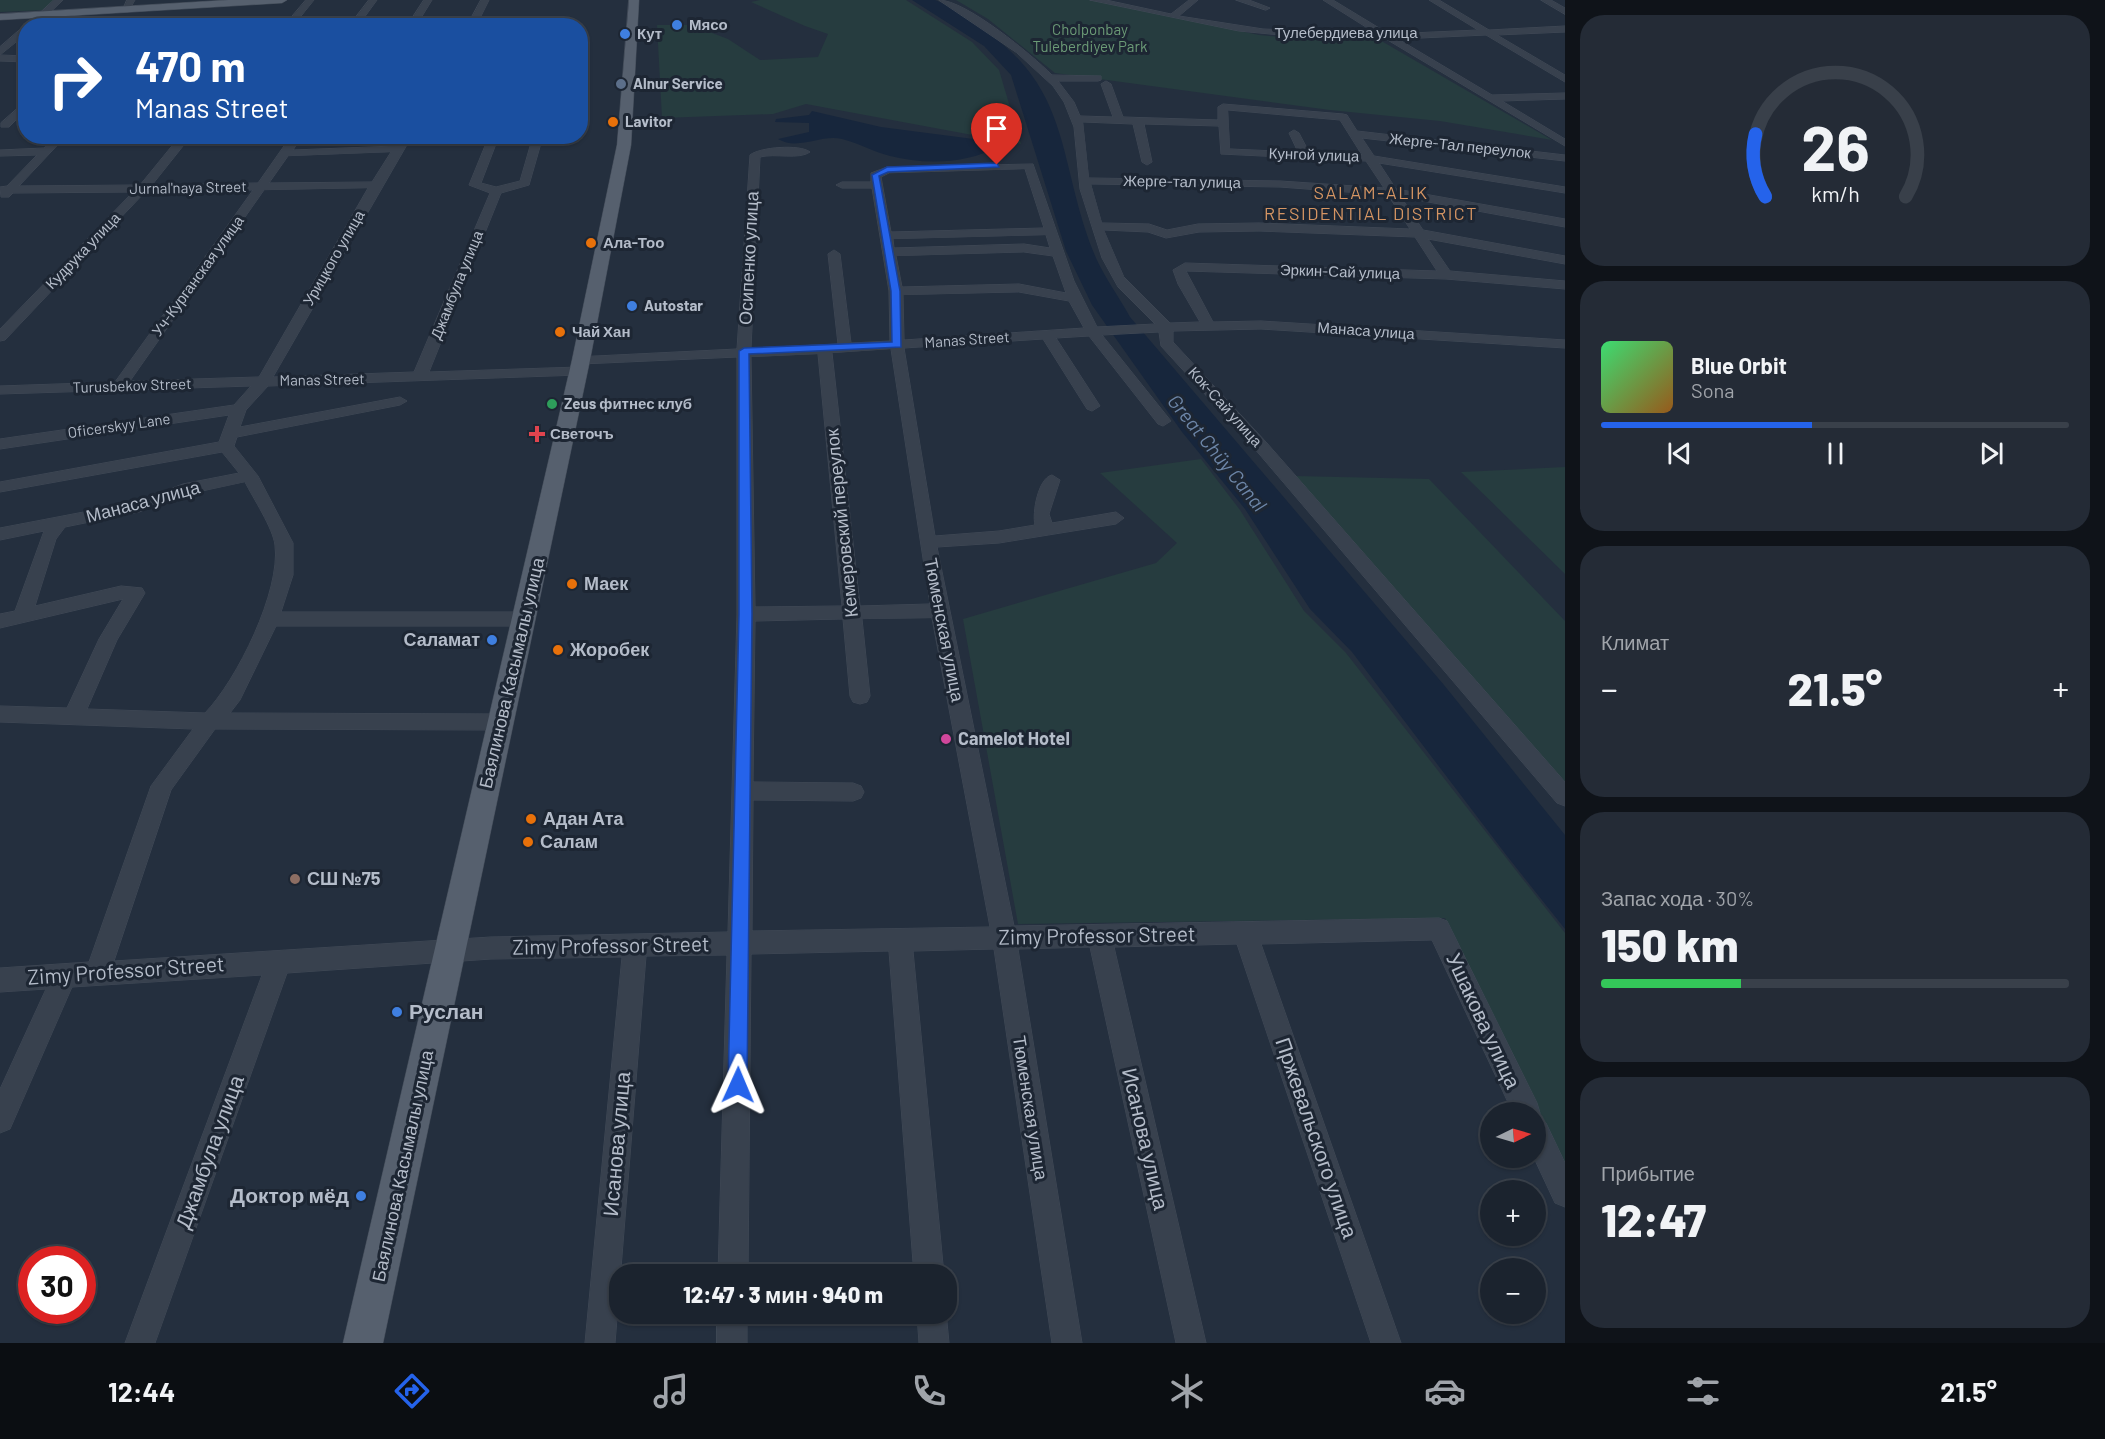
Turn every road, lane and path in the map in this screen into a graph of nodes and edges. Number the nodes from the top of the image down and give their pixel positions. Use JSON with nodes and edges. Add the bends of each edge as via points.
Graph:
{"nodes":[{"id":1,"x":59,"y":0,"type":"edge"},
{"id":2,"x":282,"y":0,"type":"edge"},
{"id":3,"x":310,"y":0,"type":"edge"},
{"id":4,"x":373,"y":0,"type":"edge"},
{"id":5,"x":428,"y":0,"type":"edge"},
{"id":6,"x":485,"y":0,"type":"edge"},
{"id":7,"x":634,"y":0,"type":"edge"},
{"id":8,"x":943,"y":0,"type":"edge"},
{"id":9,"x":1094,"y":0,"type":"edge"},
{"id":10,"x":1194,"y":0,"type":"edge"},
{"id":11,"x":1240,"y":0,"type":"edge"},
{"id":12,"x":1327,"y":0,"type":"edge"},
{"id":13,"x":1433,"y":0,"type":"edge"},
{"id":14,"x":1545,"y":0,"type":"edge"},
{"id":15,"x":1113,"y":2,"type":"edge"},
{"id":16,"x":128,"y":5,"type":"edge"},
{"id":17,"x":1266,"y":8,"type":"dead end"},
{"id":18,"x":1565,"y":11,"type":"edge"},
{"id":19,"x":43,"y":14,"type":"junction"},
{"id":20,"x":1175,"y":15,"type":"junction"},
{"id":21,"x":0,"y":17,"type":"edge"},
{"id":22,"x":39,"y":18,"type":"edge"},
{"id":23,"x":295,"y":18,"type":"edge"},
{"id":24,"x":359,"y":18,"type":"edge"},
{"id":25,"x":416,"y":18,"type":"edge"},
{"id":26,"x":475,"y":18,"type":"edge"},
{"id":27,"x":1565,"y":29,"type":"edge"},
{"id":28,"x":1487,"y":32,"type":"junction"},
{"id":29,"x":1386,"y":35,"type":"junction"},
{"id":30,"x":18,"y":37,"type":"edge"},
{"id":31,"x":0,"y":52,"type":"edge"},
{"id":32,"x":0,"y":58,"type":"edge"},
{"id":33,"x":18,"y":58,"type":"edge"},
{"id":34,"x":1049,"y":78,"type":"junction"},
{"id":35,"x":1565,"y":79,"type":"edge"},
{"id":36,"x":1524,"y":86,"type":"dead end"},
{"id":37,"x":1565,"y":96,"type":"edge"},
{"id":38,"x":1541,"y":97,"type":"junction"},
{"id":39,"x":1493,"y":98,"type":"junction"},
{"id":40,"x":18,"y":111,"type":"edge"},
{"id":41,"x":1077,"y":119,"type":"junction"},
{"id":42,"x":1119,"y":120,"type":"junction"},
{"id":43,"x":1138,"y":121,"type":"junction"},
{"id":44,"x":1224,"y":123,"type":"junction"},
{"id":45,"x":18,"y":124,"type":"edge"},
{"id":46,"x":2,"y":125,"type":"edge"},
{"id":47,"x":1294,"y":134,"type":"dead end"},
{"id":48,"x":1354,"y":134,"type":"junction"},
{"id":49,"x":1565,"y":143,"type":"edge"},
{"id":50,"x":54,"y":144,"type":"edge"},
{"id":51,"x":179,"y":144,"type":"edge"},
{"id":52,"x":293,"y":144,"type":"edge"},
{"id":53,"x":402,"y":144,"type":"edge"},
{"id":54,"x":491,"y":144,"type":"edge"},
{"id":55,"x":536,"y":144,"type":"edge"},
{"id":56,"x":398,"y":149,"type":"junction"},
{"id":57,"x":48,"y":152,"type":"junction"},
{"id":58,"x":805,"y":152,"type":"dead end"},
{"id":59,"x":0,"y":153,"type":"edge"},
{"id":60,"x":288,"y":153,"type":"junction"},
{"id":61,"x":1305,"y":155,"type":"junction"},
{"id":62,"x":1367,"y":158,"type":"junction"},
{"id":63,"x":1565,"y":158,"type":"edge"},
{"id":64,"x":1147,"y":162,"type":"dead end"},
{"id":65,"x":1084,"y":181,"type":"junction"},
{"id":66,"x":376,"y":185,"type":"junction"},
{"id":67,"x":842,"y":185,"type":"dead end"},
{"id":68,"x":877,"y":185,"type":"junction"},
{"id":69,"x":262,"y":186,"type":"junction"},
{"id":70,"x":143,"y":188,"type":"junction"},
{"id":71,"x":5,"y":190,"type":"edge"},
{"id":72,"x":1565,"y":190,"type":"edge"},
{"id":73,"x":496,"y":192,"type":"junction"},
{"id":74,"x":1392,"y":192,"type":"junction"},
{"id":75,"x":0,"y":200,"type":"edge"},
{"id":76,"x":1565,"y":223,"type":"edge"},
{"id":77,"x":1097,"y":226,"type":"junction"},
{"id":78,"x":1051,"y":231,"type":"junction"},
{"id":79,"x":1418,"y":233,"type":"junction"},
{"id":80,"x":888,"y":244,"type":"junction"},
{"id":81,"x":1058,"y":253,"type":"junction"},
{"id":82,"x":834,"y":254,"type":"dead end"},
{"id":83,"x":1565,"y":260,"type":"edge"},
{"id":84,"x":1446,"y":275,"type":"junction"},
{"id":85,"x":1565,"y":285,"type":"edge"},
{"id":86,"x":896,"y":291,"type":"junction"},
{"id":87,"x":1074,"y":298,"type":"junction"},
{"id":88,"x":1209,"y":326,"type":"junction"},
{"id":89,"x":1159,"y":328,"type":"junction"},
{"id":90,"x":1097,"y":331,"type":"junction"},
{"id":91,"x":1047,"y":336,"type":"junction"},
{"id":92,"x":0,"y":337,"type":"edge"},
{"id":93,"x":1565,"y":344,"type":"edge"},
{"id":94,"x":897,"y":345,"type":"junction"},
{"id":95,"x":845,"y":348,"type":"junction"},
{"id":96,"x":825,"y":349,"type":"junction"},
{"id":97,"x":744,"y":351,"type":"junction"},
{"id":98,"x":580,"y":365,"type":"junction"},
{"id":99,"x":418,"y":378,"type":"junction"},
{"id":100,"x":263,"y":382,"type":"junction"},
{"id":101,"x":119,"y":386,"type":"junction"},
{"id":102,"x":0,"y":390,"type":"edge"},
{"id":103,"x":400,"y":401,"type":"dead end"},
{"id":104,"x":1092,"y":406,"type":"dead end"},
{"id":105,"x":239,"y":409,"type":"junction"},
{"id":106,"x":1163,"y":421,"type":"dead end"},
{"id":107,"x":228,"y":440,"type":"junction"},
{"id":108,"x":0,"y":444,"type":"edge"},
{"id":109,"x":250,"y":476,"type":"junction"},
{"id":110,"x":1052,"y":480,"type":"dead end"},
{"id":111,"x":0,"y":488,"type":"edge"},
{"id":112,"x":1116,"y":518,"type":"dead end"},
{"id":113,"x":59,"y":523,"type":"junction"},
{"id":114,"x":1045,"y":529,"type":"junction"},
{"id":115,"x":0,"y":534,"type":"edge"},
{"id":116,"x":927,"y":542,"type":"junction"},
{"id":117,"x":850,"y":610,"type":"junction"},
{"id":118,"x":940,"y":611,"type":"junction"},
{"id":119,"x":746,"y":614,"type":"junction"},
{"id":120,"x":23,"y":615,"type":"junction"},
{"id":121,"x":270,"y":618,"type":"junction"},
{"id":122,"x":525,"y":620,"type":"junction"},
{"id":123,"x":0,"y":621,"type":"edge"},
{"id":124,"x":860,"y":696,"type":"dead end"},
{"id":125,"x":74,"y":716,"type":"junction"},
{"id":126,"x":3,"y":719,"type":"edge"},
{"id":127,"x":210,"y":721,"type":"junction"},
{"id":128,"x":500,"y":722,"type":"junction"},
{"id":129,"x":743,"y":791,"type":"junction"},
{"id":130,"x":853,"y":792,"type":"dead end"},
{"id":131,"x":1565,"y":797,"type":"edge"},
{"id":132,"x":1439,"y":929,"type":"joint"},
{"id":133,"x":1245,"y":933,"type":"junction"},
{"id":134,"x":1100,"y":936,"type":"junction"},
{"id":135,"x":1004,"y":938,"type":"junction"},
{"id":136,"x":900,"y":940,"type":"junction"},
{"id":137,"x":741,"y":943,"type":"junction"},
{"id":138,"x":635,"y":945,"type":"junction"},
{"id":139,"x":450,"y":950,"type":"junction"},
{"id":140,"x":279,"y":961,"type":"junction"},
{"id":141,"x":98,"y":973,"type":"junction"},
{"id":142,"x":65,"y":975,"type":"junction"},
{"id":143,"x":0,"y":980,"type":"edge"},
{"id":144,"x":1522,"y":1102,"type":"edge"},
{"id":145,"x":0,"y":1119,"type":"edge"},
{"id":146,"x":1546,"y":1153,"type":"edge"},
{"id":147,"x":1565,"y":1194,"type":"edge"},
{"id":148,"x":733,"y":1264,"type":"edge"},
{"id":149,"x":927,"y":1264,"type":"edge"},
{"id":150,"x":732,"y":1324,"type":"edge"},
{"id":151,"x":933,"y":1324,"type":"edge"},
{"id":152,"x":140,"y":1343,"type":"edge"},
{"id":153,"x":363,"y":1343,"type":"edge"},
{"id":154,"x":600,"y":1343,"type":"edge"},
{"id":155,"x":732,"y":1343,"type":"edge"},
{"id":156,"x":934,"y":1343,"type":"edge"},
{"id":157,"x":1067,"y":1343,"type":"edge"},
{"id":158,"x":1191,"y":1343,"type":"edge"},
{"id":159,"x":1386,"y":1343,"type":"edge"}],
"edges":[{"from":1,"to":19,"type":"street"},
{"from":2,"to":16,"type":"main road"},
{"from":3,"to":23,"type":"street"},
{"from":4,"to":24,"type":"street"},
{"from":5,"to":25,"type":"street"},
{"from":6,"to":26,"type":"street"},
{"from":7,"to":98,"type":"main road","name":"Баялинова Касымалы улица","via":[[624,145]]},
{"from":8,"to":34,"type":"street","name":"Кок-Сай улица","via":[[990,28]]},
{"from":9,"to":15,"type":"street","name":"Тулебердиева улица"},
{"from":10,"to":20,"type":"street"},
{"from":11,"to":17,"type":"street"},
{"from":12,"to":29,"type":"street"},
{"from":13,"to":28,"type":"street"},
{"from":14,"to":18,"type":"street"},
{"from":15,"to":20,"type":"street","name":"Тулебердиева улица"},
{"from":16,"to":19,"type":"main road"},
{"from":19,"to":21,"type":"main road"},
{"from":19,"to":22,"type":"street"},
{"from":20,"to":29,"type":"street","name":"Тулебердиева улица","via":[[1287,34]]},
{"from":27,"to":28,"type":"street","name":"Тулебердиева улица"},
{"from":28,"to":29,"type":"street","name":"Тулебердиева улица"},
{"from":28,"to":35,"type":"street"},
{"from":29,"to":39,"type":"street"},
{"from":30,"to":31,"type":"street"},
{"from":32,"to":33,"type":"street"},
{"from":34,"to":41,"type":"street","name":"Кок-Сай улица"},
{"from":34,"to":42,"type":"street","via":[[1102,81]]},
{"from":36,"to":38,"type":"street"},
{"from":37,"to":38,"type":"street"},
{"from":38,"to":39,"type":"street"},
{"from":39,"to":49,"type":"street"},
{"from":40,"to":46,"type":"street"},
{"from":41,"to":42,"type":"street"},
{"from":41,"to":65,"type":"street","name":"Кок-Сай улица"},
{"from":42,"to":43,"type":"street"},
{"from":43,"to":44,"type":"street"},
{"from":43,"to":64,"type":"street"},
{"from":44,"to":48,"type":"street","via":[[1223,107],[1343,117]]},
{"from":44,"to":61,"type":"street","name":"Кунгой улица","via":[[1225,152]]},
{"from":45,"to":46,"type":"street"},
{"from":47,"to":61,"type":"street"},
{"from":48,"to":62,"type":"street"},
{"from":48,"to":63,"type":"street","name":"Жерге-Тал переулок"},
{"from":50,"to":57,"type":"street"},
{"from":51,"to":70,"type":"street","name":"Кудрука улица"},
{"from":52,"to":60,"type":"street","name":"Уч-Курганская улица"},
{"from":53,"to":56,"type":"street","name":"Урицкого улица"},
{"from":54,"to":73,"type":"street","via":[[475,186]]},
{"from":55,"to":73,"type":"street","via":[[525,183]]},
{"from":56,"to":60,"type":"street"},
{"from":56,"to":66,"type":"street","name":"Урицкого улица"},
{"from":57,"to":59,"type":"street"},
{"from":57,"to":71,"type":"street"},
{"from":58,"to":97,"type":"street","name":"Осипенко улица","via":[[770,151],[755,155]]},
{"from":60,"to":69,"type":"street","name":"Уч-Курганская улица"},
{"from":61,"to":62,"type":"street","name":"Кунгой улица"},
{"from":62,"to":72,"type":"street","name":"Кунгой улица"},
{"from":62,"to":74,"type":"street"},
{"from":65,"to":74,"type":"street","name":"Жерге-тал улица","via":[[1280,184]]},
{"from":65,"to":77,"type":"street","name":"Кок-Сай улица"},
{"from":66,"to":69,"type":"street","name":"Jurnal'naya Street"},
{"from":66,"to":100,"type":"street","name":"Урицкого улица"},
{"from":67,"to":68,"type":"street"},
{"from":68,"to":78,"type":"street","via":[[875,175],[887,170],[1029,166]]},
{"from":68,"to":80,"type":"street","name":"Тюменская улица"},
{"from":69,"to":70,"type":"street","name":"Jurnal'naya Street"},
{"from":69,"to":101,"type":"street","name":"Уч-Курганская улица"},
{"from":70,"to":71,"type":"street","name":"Jurnal'naya Street"},
{"from":70,"to":92,"type":"street","name":"Кудрука улица"},
{"from":71,"to":75,"type":"street"},
{"from":73,"to":99,"type":"street","name":"Джамбула улица"},
{"from":74,"to":76,"type":"street","name":"Жерге-тал улица"},
{"from":74,"to":79,"type":"street"},
{"from":77,"to":79,"type":"street","via":[[1149,228],[1166,234],[1198,228],[1259,227]]},
{"from":77,"to":89,"type":"street","name":"Кок-Сай улица","via":[[1118,278]]},
{"from":78,"to":80,"type":"street"},
{"from":78,"to":81,"type":"street"},
{"from":79,"to":83,"type":"street"},
{"from":79,"to":84,"type":"street"},
{"from":80,"to":81,"type":"street","via":[[1024,248]]},
{"from":80,"to":86,"type":"street","name":"Тюменская улица"},
{"from":81,"to":87,"type":"street"},
{"from":82,"to":95,"type":"street"},
{"from":84,"to":85,"type":"street","name":"Эркин-Сай улица"},
{"from":84,"to":88,"type":"street","name":"Эркин-Сай улица","via":[[1185,267],[1179,270],[1184,284]]},
{"from":86,"to":87,"type":"street","via":[[1019,288]]},
{"from":86,"to":94,"type":"street","name":"Тюменская улица"},
{"from":87,"to":90,"type":"street"},
{"from":88,"to":89,"type":"street","name":"Манаса улица"},
{"from":88,"to":93,"type":"street","name":"Манаса улица","via":[[1261,325]]},
{"from":89,"to":90,"type":"street","name":"Манаса улица"},
{"from":89,"to":131,"type":"street","name":"Кок-Сай улица","via":[[1166,343],[1260,445]]},
{"from":90,"to":91,"type":"street","name":"Manas Street"},
{"from":90,"to":106,"type":"street"},
{"from":91,"to":94,"type":"street","name":"Manas Street"},
{"from":91,"to":104,"type":"street"},
{"from":94,"to":95,"type":"street","name":"Manas Street"},
{"from":94,"to":116,"type":"street","name":"Тюменская улица"},
{"from":95,"to":96,"type":"street","name":"Manas Street"},
{"from":96,"to":97,"type":"street","name":"Manas Street"},
{"from":96,"to":117,"type":"street","name":"Кемеровский переулок"},
{"from":97,"to":98,"type":"street","name":"Manas Street"},
{"from":97,"to":119,"type":"street","name":"Осипенко улица"},
{"from":98,"to":99,"type":"street","name":"Manas Street"},
{"from":98,"to":122,"type":"main road","name":"Баялинова Касымалы улица"},
{"from":99,"to":100,"type":"street","name":"Manas Street"},
{"from":100,"to":101,"type":"street","name":"Turusbekov Street"},
{"from":100,"to":105,"type":"street","name":"Manas Street"},
{"from":101,"to":102,"type":"street","name":"Turusbekov Street"},
{"from":103,"to":107,"type":"street"},
{"from":105,"to":107,"type":"street","name":"Manas Street"},
{"from":105,"to":108,"type":"street","name":"Oficerskyy Lane"},
{"from":107,"to":109,"type":"street"},
{"from":107,"to":111,"type":"street"},
{"from":109,"to":113,"type":"street","name":"Манаса улица","via":[[189,488],[139,507]]},
{"from":109,"to":121,"type":"street","via":[[284,543],[284,575]]},
{"from":110,"to":114,"type":"street","via":[[1041,514]]},
{"from":112,"to":114,"type":"street"},
{"from":113,"to":115,"type":"street","name":"Манаса улица"},
{"from":113,"to":120,"type":"street","via":[[48,538]]},
{"from":114,"to":116,"type":"street"},
{"from":116,"to":118,"type":"street","name":"Тюменская улица"},
{"from":117,"to":118,"type":"street"},
{"from":117,"to":119,"type":"street"},
{"from":117,"to":124,"type":"street","name":"Кемеровский переулок"},
{"from":118,"to":135,"type":"street","name":"Тюменская улица"},
{"from":119,"to":129,"type":"street","name":"Осипенко улица"},
{"from":120,"to":123,"type":"street"},
{"from":120,"to":125,"type":"street","via":[[121,592],[136,593],[108,639]]},
{"from":121,"to":122,"type":"street"},
{"from":121,"to":127,"type":"street","via":[[230,700]]},
{"from":122,"to":128,"type":"main road","name":"Баялинова Касымалы улица"},
{"from":125,"to":126,"type":"street"},
{"from":125,"to":127,"type":"street"},
{"from":127,"to":128,"type":"street"},
{"from":127,"to":141,"type":"street","via":[[162,786]]},
{"from":128,"to":139,"type":"main road","name":"Баялинова Касымалы улица"},
{"from":129,"to":130,"type":"street"},
{"from":129,"to":137,"type":"street","name":"Осипенко улица"},
{"from":132,"to":133,"type":"street","name":"Zimy Professor Street"},
{"from":132,"to":144,"type":"street","name":"Ушакова улица"},
{"from":133,"to":134,"type":"street","name":"Zimy Professor Street"},
{"from":133,"to":159,"type":"street","name":"Пржевальского улица"},
{"from":134,"to":135,"type":"street","name":"Zimy Professor Street"},
{"from":134,"to":158,"type":"street","name":"Исанова улица"},
{"from":135,"to":136,"type":"street","name":"Zimy Professor Street"},
{"from":135,"to":157,"type":"street","name":"Тюменская улица"},
{"from":136,"to":137,"type":"street","name":"Zimy Professor Street"},
{"from":136,"to":149,"type":"street"},
{"from":137,"to":138,"type":"street","name":"Zimy Professor Street"},
{"from":137,"to":148,"type":"street","name":"Осипенко улица"},
{"from":138,"to":139,"type":"street","name":"Zimy Professor Street"},
{"from":138,"to":154,"type":"street","name":"Исанова улица"},
{"from":139,"to":140,"type":"street","name":"Zimy Professor Street"},
{"from":139,"to":153,"type":"main road","name":"Баялинова Касымалы улица"},
{"from":140,"to":141,"type":"street","name":"Zimy Professor Street"},
{"from":140,"to":152,"type":"street","name":"Джамбула улица"},
{"from":141,"to":142,"type":"street","name":"Zimy Professor Street"},
{"from":142,"to":143,"type":"street","name":"Zimy Professor Street"},
{"from":142,"to":145,"type":"street"},
{"from":146,"to":147,"type":"street"},
{"from":150,"to":155,"type":"street"},
{"from":151,"to":156,"type":"street"}]}
